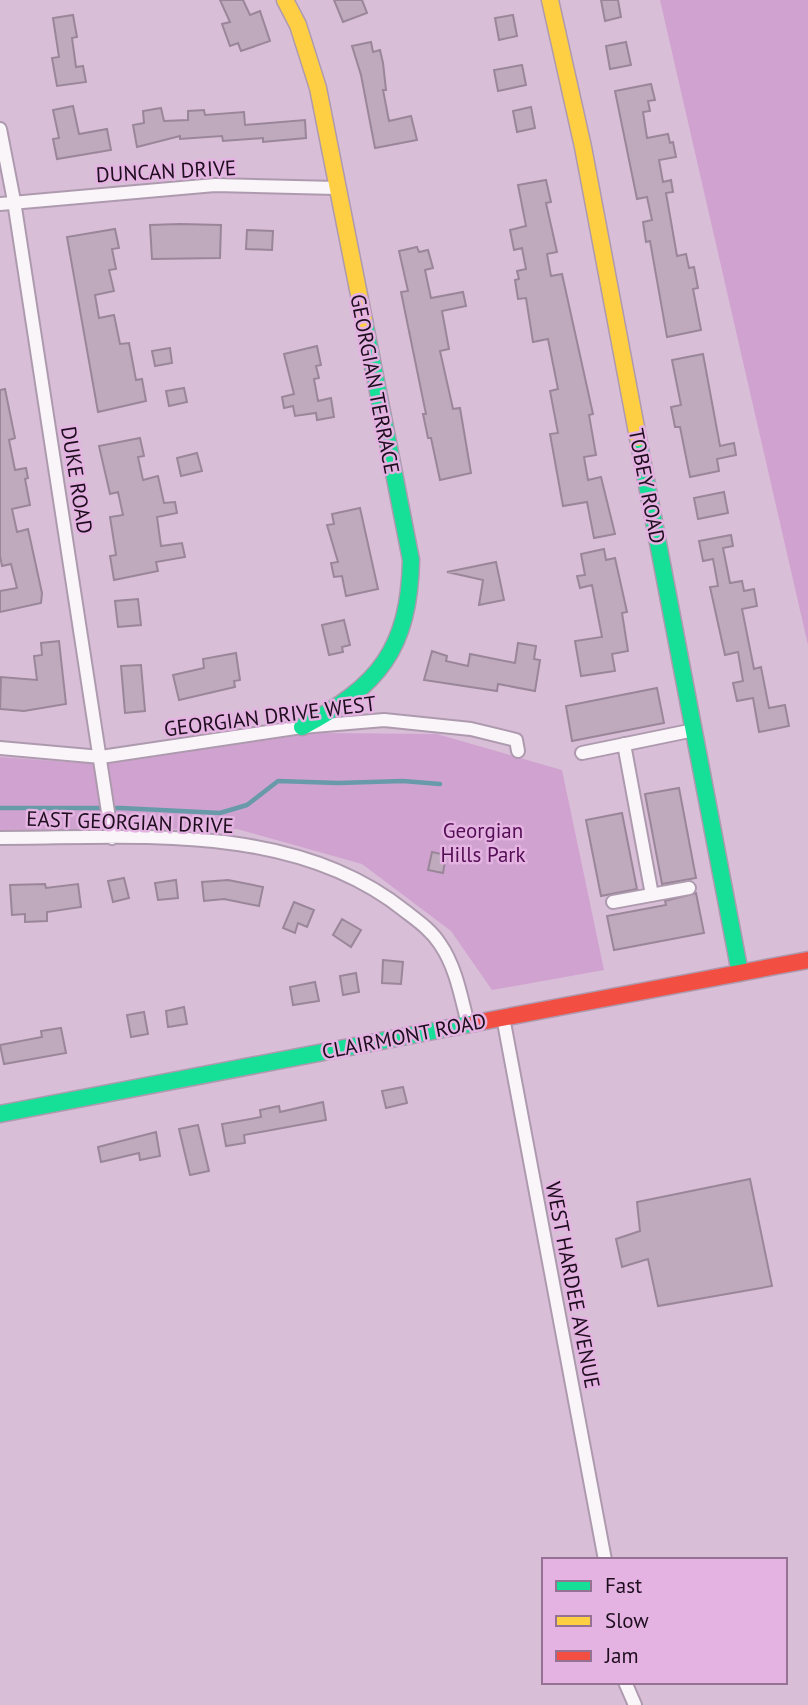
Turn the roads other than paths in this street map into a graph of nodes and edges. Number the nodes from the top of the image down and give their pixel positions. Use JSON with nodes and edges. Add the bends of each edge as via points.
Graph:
{"nodes":[{"id":1,"x":285,"y":0,"type":"edge"},
{"id":2,"x":550,"y":0,"type":"edge"},
{"id":3,"x":0,"y":129,"type":"edge"},
{"id":4,"x":336,"y":188,"type":"junction"},
{"id":5,"x":14,"y":201,"type":"junction"},
{"id":6,"x":0,"y":204,"type":"edge"},
{"id":7,"x":302,"y":727,"type":"junction"},
{"id":8,"x":694,"y":730,"type":"junction"},
{"id":9,"x":624,"y":744,"type":"junction"},
{"id":10,"x":0,"y":748,"type":"edge"},
{"id":11,"x":518,"y":751,"type":"dead end"},
{"id":12,"x":582,"y":753,"type":"dead end"},
{"id":13,"x":101,"y":757,"type":"junction"},
{"id":14,"x":0,"y":838,"type":"edge"},
{"id":15,"x":112,"y":838,"type":"junction"},
{"id":16,"x":689,"y":888,"type":"dead end"},
{"id":17,"x":652,"y":895,"type":"junction"},
{"id":18,"x":613,"y":902,"type":"dead end"},
{"id":19,"x":808,"y":960,"type":"edge"},
{"id":20,"x":740,"y":973,"type":"junction"},
{"id":21,"x":503,"y":1017,"type":"junction"},
{"id":22,"x":468,"y":1024,"type":"junction"},
{"id":23,"x":0,"y":1114,"type":"edge"},
{"id":24,"x":605,"y":1558,"type":"edge"},
{"id":25,"x":626,"y":1684,"type":"edge"},
{"id":26,"x":635,"y":1705,"type":"edge"}],
"edges":[{"from":1,"to":4,"type":"street","name":"GEORGIAN TERRACE","via":[[318,88]]},
{"from":2,"to":8,"type":"street","name":"TOBEY ROAD","via":[[583,147]]},
{"from":3,"to":5,"type":"street","name":"DUKE ROAD"},
{"from":4,"to":5,"type":"street","name":"DUNCAN DRIVE","via":[[215,185]]},
{"from":4,"to":7,"type":"street","name":"GEORGIAN TERRACE","via":[[411,560],[412,592],[405,625],[372,682],[341,708]]},
{"from":5,"to":6,"type":"street","name":"DUNCAN DRIVE"},
{"from":5,"to":13,"type":"street","name":"DUKE ROAD"},
{"from":7,"to":11,"type":"street","name":"GEORGIAN DRIVE WEST","via":[[384,720],[471,729],[516,740]]},
{"from":7,"to":13,"type":"street","name":"GEORGIAN DRIVE WEST"},
{"from":8,"to":9,"type":"street"},
{"from":8,"to":20,"type":"street","name":"TOBEY ROAD"},
{"from":9,"to":12,"type":"street"},
{"from":9,"to":17,"type":"street"},
{"from":10,"to":13,"type":"street","name":"GEORGIAN DRIVE WEST"},
{"from":13,"to":15,"type":"street","name":"DUKE ROAD"},
{"from":14,"to":15,"type":"street","name":"EAST GEORGIAN DRIVE"},
{"from":15,"to":22,"type":"street","name":"EAST GEORGIAN DRIVE","via":[[253,846],[321,864],[356,879],[391,899],[439,941],[455,975]]},
{"from":16,"to":17,"type":"street"},
{"from":17,"to":18,"type":"street"},
{"from":19,"to":20,"type":"street","name":"CLAIRMONT ROAD"},
{"from":20,"to":21,"type":"street","name":"CLAIRMONT ROAD"},
{"from":21,"to":22,"type":"street","name":"CLAIRMONT ROAD"},
{"from":21,"to":24,"type":"street","name":"WEST HARDEE AVENUE"},
{"from":22,"to":23,"type":"street","name":"CLAIRMONT ROAD"},
{"from":25,"to":26,"type":"street"}]}
